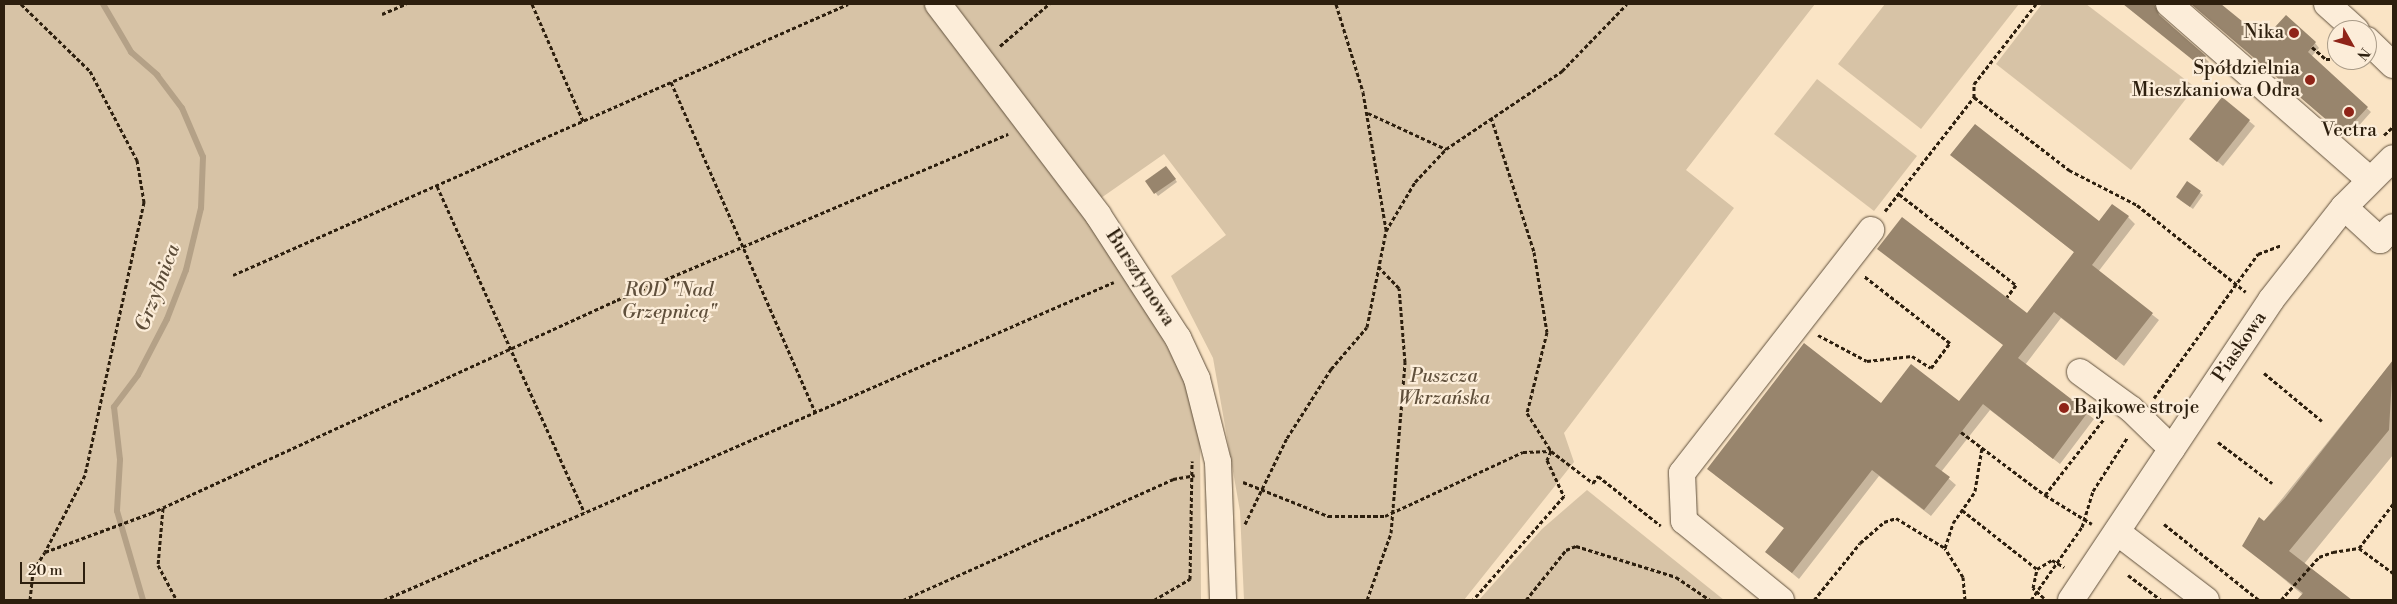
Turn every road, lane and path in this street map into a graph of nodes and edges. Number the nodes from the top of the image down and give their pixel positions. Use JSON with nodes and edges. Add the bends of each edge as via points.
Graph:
{"nodes":[{"id":1,"x":21,"y":4,"type":"edge"},
{"id":2,"x":406,"y":4,"type":"edge"},
{"id":3,"x":532,"y":4,"type":"edge"},
{"id":4,"x":848,"y":4,"type":"edge"},
{"id":5,"x":938,"y":4,"type":"edge"},
{"id":6,"x":1049,"y":4,"type":"edge"},
{"id":7,"x":1336,"y":4,"type":"edge"},
{"id":8,"x":1627,"y":4,"type":"edge"},
{"id":9,"x":2036,"y":4,"type":"edge"},
{"id":10,"x":2170,"y":4,"type":"edge"},
{"id":11,"x":2327,"y":4,"type":"edge"},
{"id":12,"x":382,"y":14,"type":"dead end"},
{"id":13,"x":2345,"y":20,"type":"edge"},
{"id":14,"x":1000,"y":46,"type":"dead end"},
{"id":15,"x":2312,"y":47,"type":"dead end"},
{"id":16,"x":2377,"y":50,"type":"edge"},
{"id":17,"x":2327,"y":59,"type":"edge"},
{"id":18,"x":2393,"y":65,"type":"edge"},
{"id":19,"x":672,"y":82,"type":"junction"},
{"id":20,"x":1974,"y":97,"type":"junction"},
{"id":21,"x":1367,"y":113,"type":"junction"},
{"id":22,"x":1491,"y":117,"type":"junction"},
{"id":23,"x":583,"y":121,"type":"junction"},
{"id":24,"x":1016,"y":132,"type":"dead end"},
{"id":25,"x":1446,"y":149,"type":"junction"},
{"id":26,"x":2393,"y":158,"type":"edge"},
{"id":27,"x":2370,"y":180,"type":"junction"},
{"id":28,"x":437,"y":186,"type":"junction"},
{"id":29,"x":1898,"y":194,"type":"junction"},
{"id":30,"x":2344,"y":207,"type":"junction"},
{"id":31,"x":1386,"y":230,"type":"junction"},
{"id":32,"x":1871,"y":230,"type":"joint"},
{"id":33,"x":2389,"y":239,"type":"edge"},
{"id":34,"x":743,"y":248,"type":"junction"},
{"id":35,"x":1846,"y":262,"type":"junction"},
{"id":36,"x":1379,"y":267,"type":"junction"},
{"id":37,"x":1111,"y":273,"type":"dead end"},
{"id":38,"x":234,"y":275,"type":"dead end"},
{"id":39,"x":1120,"y":278,"type":"dead end"},
{"id":40,"x":1116,"y":281,"type":"junction"},
{"id":41,"x":1121,"y":289,"type":"dead end"},
{"id":42,"x":2246,"y":292,"type":"dead end"},
{"id":43,"x":2007,"y":298,"type":"dead end"},
{"id":44,"x":1799,"y":322,"type":"junction"},
{"id":45,"x":510,"y":348,"type":"junction"},
{"id":46,"x":2080,"y":372,"type":"dead end"},
{"id":47,"x":2264,"y":373,"type":"dead end"},
{"id":48,"x":2118,"y":401,"type":"junction"},
{"id":49,"x":815,"y":412,"type":"junction"},
{"id":50,"x":2322,"y":421,"type":"dead end"},
{"id":51,"x":1961,"y":432,"type":"dead end"},
{"id":52,"x":2218,"y":442,"type":"dead end"},
{"id":53,"x":1982,"y":448,"type":"junction"},
{"id":54,"x":2172,"y":449,"type":"junction"},
{"id":55,"x":1551,"y":451,"type":"junction"},
{"id":56,"x":1192,"y":457,"type":"dead end"},
{"id":57,"x":1210,"y":475,"type":"junction"},
{"id":58,"x":1190,"y":476,"type":"junction"},
{"id":59,"x":2272,"y":483,"type":"dead end"},
{"id":60,"x":1264,"y":487,"type":"junction"},
{"id":61,"x":2045,"y":495,"type":"junction"},
{"id":62,"x":2393,"y":504,"type":"edge"},
{"id":63,"x":162,"y":508,"type":"junction"},
{"id":64,"x":1962,"y":510,"type":"junction"},
{"id":65,"x":584,"y":512,"type":"junction"},
{"id":66,"x":1393,"y":513,"type":"junction"},
{"id":67,"x":2092,"y":524,"type":"dead end"},
{"id":68,"x":2164,"y":524,"type":"dead end"},
{"id":69,"x":1244,"y":526,"type":"dead end"},
{"id":70,"x":1662,"y":528,"type":"dead end"},
{"id":71,"x":2118,"y":532,"type":"junction"},
{"id":72,"x":1945,"y":548,"type":"junction"},
{"id":73,"x":2359,"y":548,"type":"junction"},
{"id":74,"x":45,"y":552,"type":"junction"},
{"id":75,"x":2064,"y":567,"type":"dead end"},
{"id":76,"x":2037,"y":569,"type":"junction"},
{"id":77,"x":2393,"y":574,"type":"edge"},
{"id":78,"x":2128,"y":575,"type":"dead end"},
{"id":79,"x":2044,"y":598,"type":"dead end"},
{"id":80,"x":30,"y":600,"type":"edge"},
{"id":81,"x":177,"y":600,"type":"edge"},
{"id":82,"x":384,"y":600,"type":"edge"},
{"id":83,"x":903,"y":600,"type":"edge"},
{"id":84,"x":1154,"y":600,"type":"edge"},
{"id":85,"x":1223,"y":600,"type":"edge"},
{"id":86,"x":1367,"y":600,"type":"edge"},
{"id":87,"x":1473,"y":600,"type":"edge"},
{"id":88,"x":1526,"y":600,"type":"edge"},
{"id":89,"x":1710,"y":600,"type":"edge"},
{"id":90,"x":1781,"y":600,"type":"edge"},
{"id":91,"x":1814,"y":600,"type":"edge"},
{"id":92,"x":1965,"y":600,"type":"edge"},
{"id":93,"x":2072,"y":600,"type":"edge"},
{"id":94,"x":2161,"y":600,"type":"edge"},
{"id":95,"x":2206,"y":600,"type":"edge"},
{"id":96,"x":2259,"y":600,"type":"edge"},
{"id":97,"x":2281,"y":600,"type":"edge"}],
"edges":[{"from":1,"to":74,"type":"path","via":[[90,71],[137,160],[144,202],[85,475]]},
{"from":2,"to":12,"type":"path"},
{"from":3,"to":23,"type":"path"},
{"from":4,"to":19,"type":"path"},
{"from":5,"to":57,"type":"street","name":"Bursztynowa","via":[[1029,121],[1153,294],[1197,379]]},
{"from":6,"to":14,"type":"path"},
{"from":7,"to":21,"type":"path"},
{"from":8,"to":22,"type":"path","via":[[1562,71]]},
{"from":9,"to":20,"type":"path","via":[[1974,84]]},
{"from":10,"to":27,"type":"street"},
{"from":11,"to":13,"type":"street"},
{"from":15,"to":17,"type":"path"},
{"from":16,"to":18,"type":"street"},
{"from":19,"to":23,"type":"path"},
{"from":19,"to":34,"type":"path"},
{"from":20,"to":29,"type":"path"},
{"from":20,"to":42,"type":"path","via":[[2069,170],[2137,205]]},
{"from":21,"to":25,"type":"path"},
{"from":21,"to":31,"type":"path"},
{"from":22,"to":25,"type":"path"},
{"from":22,"to":55,"type":"path","via":[[1534,252],[1547,332],[1527,413]]},
{"from":23,"to":28,"type":"path"},
{"from":24,"to":34,"type":"path"},
{"from":25,"to":31,"type":"path","via":[[1415,182]]},
{"from":26,"to":27,"type":"street","name":"Piaskowa"},
{"from":27,"to":30,"type":"street","name":"Piaskowa"},
{"from":28,"to":38,"type":"path"},
{"from":28,"to":45,"type":"path"},
{"from":29,"to":32,"type":"path"},
{"from":29,"to":43,"type":"path","via":[[2016,285]]},
{"from":30,"to":33,"type":"street"},
{"from":30,"to":54,"type":"street","name":"Piaskowa","via":[[2271,300]]},
{"from":31,"to":36,"type":"path"},
{"from":32,"to":35,"type":"street"},
{"from":34,"to":45,"type":"path"},
{"from":34,"to":49,"type":"path"},
{"from":35,"to":44,"type":"street"},
{"from":35,"to":44,"type":"path","via":[[1950,343],[1930,368],[1912,356],[1867,361],[1841,350]]},
{"from":36,"to":60,"type":"path","via":[[1367,326],[1331,369],[1287,438]]},
{"from":36,"to":66,"type":"path","via":[[1399,288],[1405,362]]},
{"from":37,"to":40,"type":"path"},
{"from":39,"to":40,"type":"path"},
{"from":40,"to":41,"type":"path"},
{"from":40,"to":49,"type":"path"},
{"from":44,"to":90,"type":"street","via":[[1682,473],[1684,521]]},
{"from":45,"to":63,"type":"path"},
{"from":45,"to":65,"type":"path"},
{"from":46,"to":48,"type":"street"},
{"from":47,"to":50,"type":"path"},
{"from":48,"to":54,"type":"street"},
{"from":48,"to":61,"type":"path"},
{"from":49,"to":65,"type":"path"},
{"from":51,"to":53,"type":"path"},
{"from":52,"to":59,"type":"path"},
{"from":53,"to":61,"type":"path"},
{"from":53,"to":64,"type":"path","via":[[1976,491]]},
{"from":54,"to":71,"type":"street","name":"Piaskowa"},
{"from":55,"to":66,"type":"path","via":[[1523,452]]},
{"from":55,"to":70,"type":"path","via":[[1593,483],[1598,476]]},
{"from":55,"to":87,"type":"path","via":[[1547,460],[1564,496]]},
{"from":56,"to":58,"type":"path"},
{"from":57,"to":58,"type":"path"},
{"from":57,"to":60,"type":"path"},
{"from":57,"to":85,"type":"street","name":"Bursztynowa"},
{"from":58,"to":83,"type":"path","via":[[1172,478]]},
{"from":58,"to":84,"type":"path","via":[[1190,579]]},
{"from":60,"to":66,"type":"path","via":[[1328,516]]},
{"from":60,"to":69,"type":"path"},
{"from":61,"to":67,"type":"path"},
{"from":62,"to":73,"type":"path"},
{"from":63,"to":74,"type":"path"},
{"from":63,"to":81,"type":"path","via":[[158,565]]},
{"from":64,"to":72,"type":"path"},
{"from":64,"to":76,"type":"path"},
{"from":65,"to":82,"type":"path"},
{"from":66,"to":86,"type":"path","via":[[1377,583]]},
{"from":68,"to":96,"type":"path"},
{"from":71,"to":93,"type":"street","name":"Piaskowa"},
{"from":71,"to":95,"type":"street"},
{"from":72,"to":91,"type":"path","via":[[1903,521],[1884,522],[1860,543]]},
{"from":72,"to":92,"type":"path","via":[[1963,577]]},
{"from":73,"to":77,"type":"path"},
{"from":73,"to":97,"type":"path","via":[[2319,557]]},
{"from":74,"to":80,"type":"path","via":[[33,571]]},
{"from":75,"to":76,"type":"path","via":[[2052,560]]},
{"from":76,"to":79,"type":"path","via":[[2033,588]]},
{"from":78,"to":94,"type":"path"},
{"from":88,"to":89,"type":"path","via":[[1566,550],[1576,546],[1676,577]]}]}
